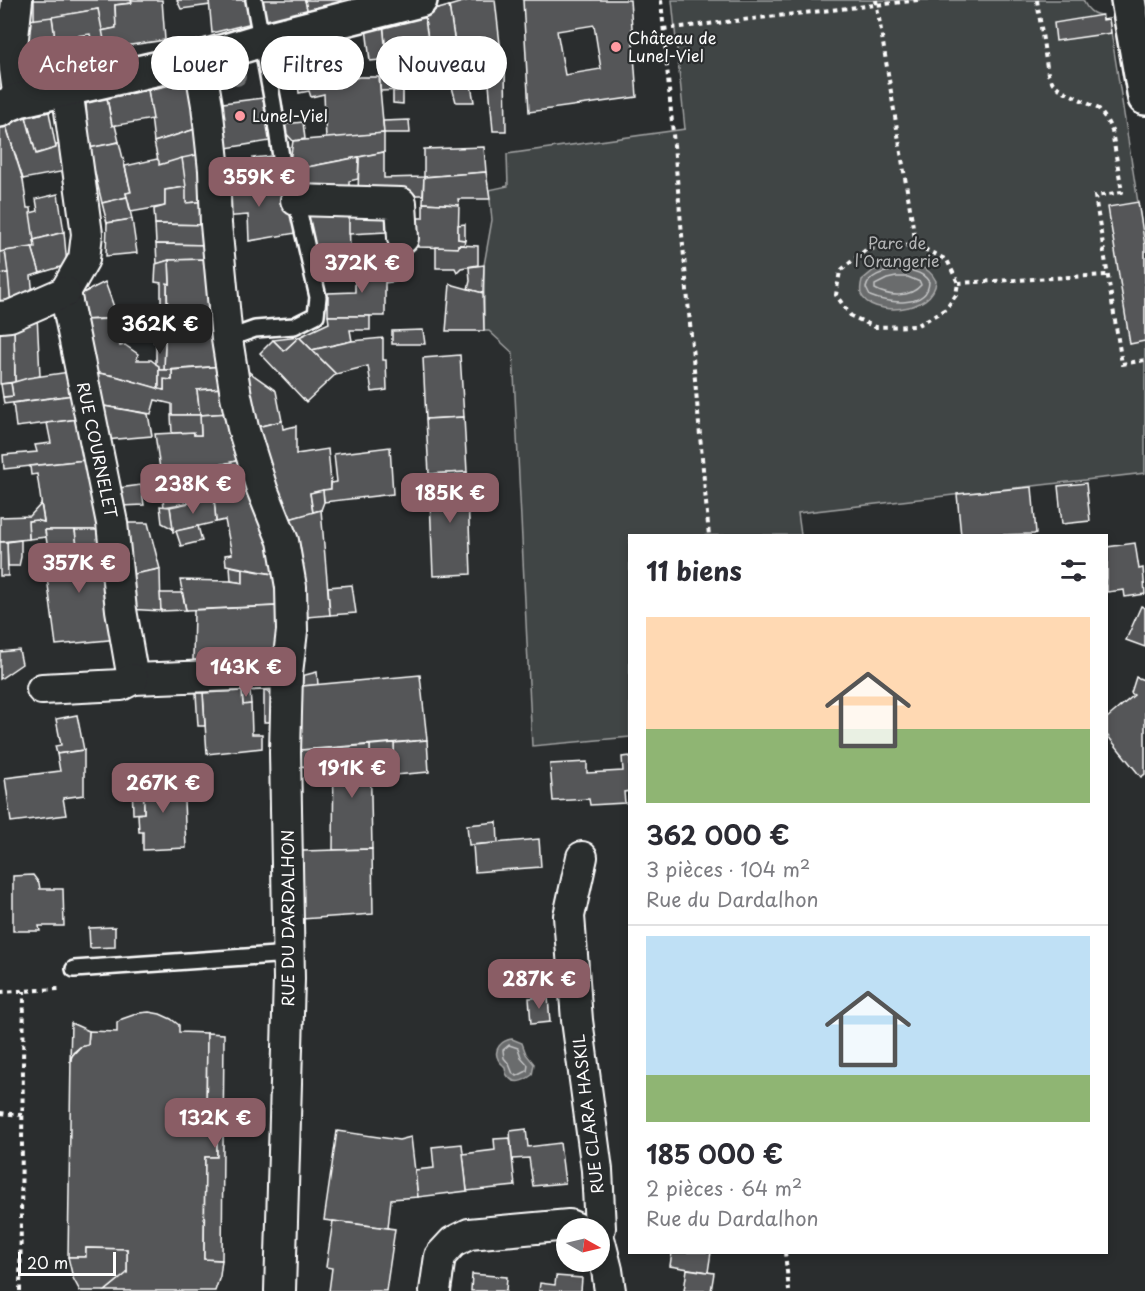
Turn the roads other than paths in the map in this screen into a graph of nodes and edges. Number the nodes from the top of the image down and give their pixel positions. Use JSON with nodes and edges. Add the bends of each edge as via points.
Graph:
{"nodes":[{"id":1,"x":17,"y":0,"type":"edge"},
{"id":2,"x":254,"y":0,"type":"edge"},
{"id":3,"x":420,"y":0,"type":"edge"},
{"id":4,"x":1128,"y":0,"type":"edge"},
{"id":5,"x":261,"y":36,"type":"edge"},
{"id":6,"x":278,"y":36,"type":"edge"},
{"id":7,"x":64,"y":90,"type":"edge"},
{"id":8,"x":68,"y":90,"type":"edge"},
{"id":9,"x":204,"y":90,"type":"edge"},
{"id":10,"x":270,"y":90,"type":"edge"},
{"id":11,"x":1145,"y":98,"type":"edge"},
{"id":12,"x":10,"y":105,"type":"edge"},
{"id":13,"x":296,"y":200,"type":"junction"},
{"id":14,"x":403,"y":238,"type":"dead end"},
{"id":15,"x":65,"y":292,"type":"junction"},
{"id":16,"x":0,"y":316,"type":"edge"},
{"id":17,"x":227,"y":339,"type":"junction"},
{"id":18,"x":286,"y":673,"type":"junction"},
{"id":19,"x":133,"y":679,"type":"junction"},
{"id":20,"x":42,"y":689,"type":"dead end"},
{"id":21,"x":582,"y":857,"type":"dead end"},
{"id":22,"x":289,"y":954,"type":"junction"},
{"id":23,"x":74,"y":969,"type":"dead end"},
{"id":24,"x":599,"y":1218,"type":"edge"},
{"id":25,"x":556,"y":1226,"type":"edge"},
{"id":26,"x":607,"y":1272,"type":"edge"},
{"id":27,"x":280,"y":1291,"type":"edge"},
{"id":28,"x":435,"y":1291,"type":"edge"},
{"id":29,"x":610,"y":1291,"type":"edge"}],
"edges":[{"from":1,"to":12,"type":"street"},
{"from":2,"to":5,"type":"lane"},
{"from":3,"to":6,"type":"street"},
{"from":4,"to":11,"type":"street"},
{"from":7,"to":12,"type":"street"},
{"from":8,"to":15,"type":"street","via":[[87,234],[84,259]]},
{"from":9,"to":17,"type":"street","name":"RUE DU DARDALHON"},
{"from":10,"to":13,"type":"lane","via":[[284,177]]},
{"from":13,"to":14,"type":"street","via":[[401,203]]},
{"from":13,"to":17,"type":"lane","via":[[318,297],[316,315],[294,326],[255,329]]},
{"from":15,"to":16,"type":"street","via":[[10,316]]},
{"from":15,"to":19,"type":"street","name":"RUE COURNELET","via":[[112,523]]},
{"from":17,"to":18,"type":"street","name":"RUE DU DARDALHON","via":[[243,428],[283,541],[291,587],[292,631]]},
{"from":18,"to":19,"type":"street"},
{"from":18,"to":22,"type":"street","name":"RUE DU DARDALHON"},
{"from":19,"to":20,"type":"street","via":[[121,685]]},
{"from":21,"to":24,"type":"street","name":"RUE CLARA HASKIL","via":[[569,916]]},
{"from":22,"to":23,"type":"lane"},
{"from":22,"to":27,"type":"street","name":"RUE DU DARDALHON"},
{"from":25,"to":28,"type":"street","via":[[469,1234],[453,1242],[440,1256]]},
{"from":26,"to":29,"type":"street"}]}
